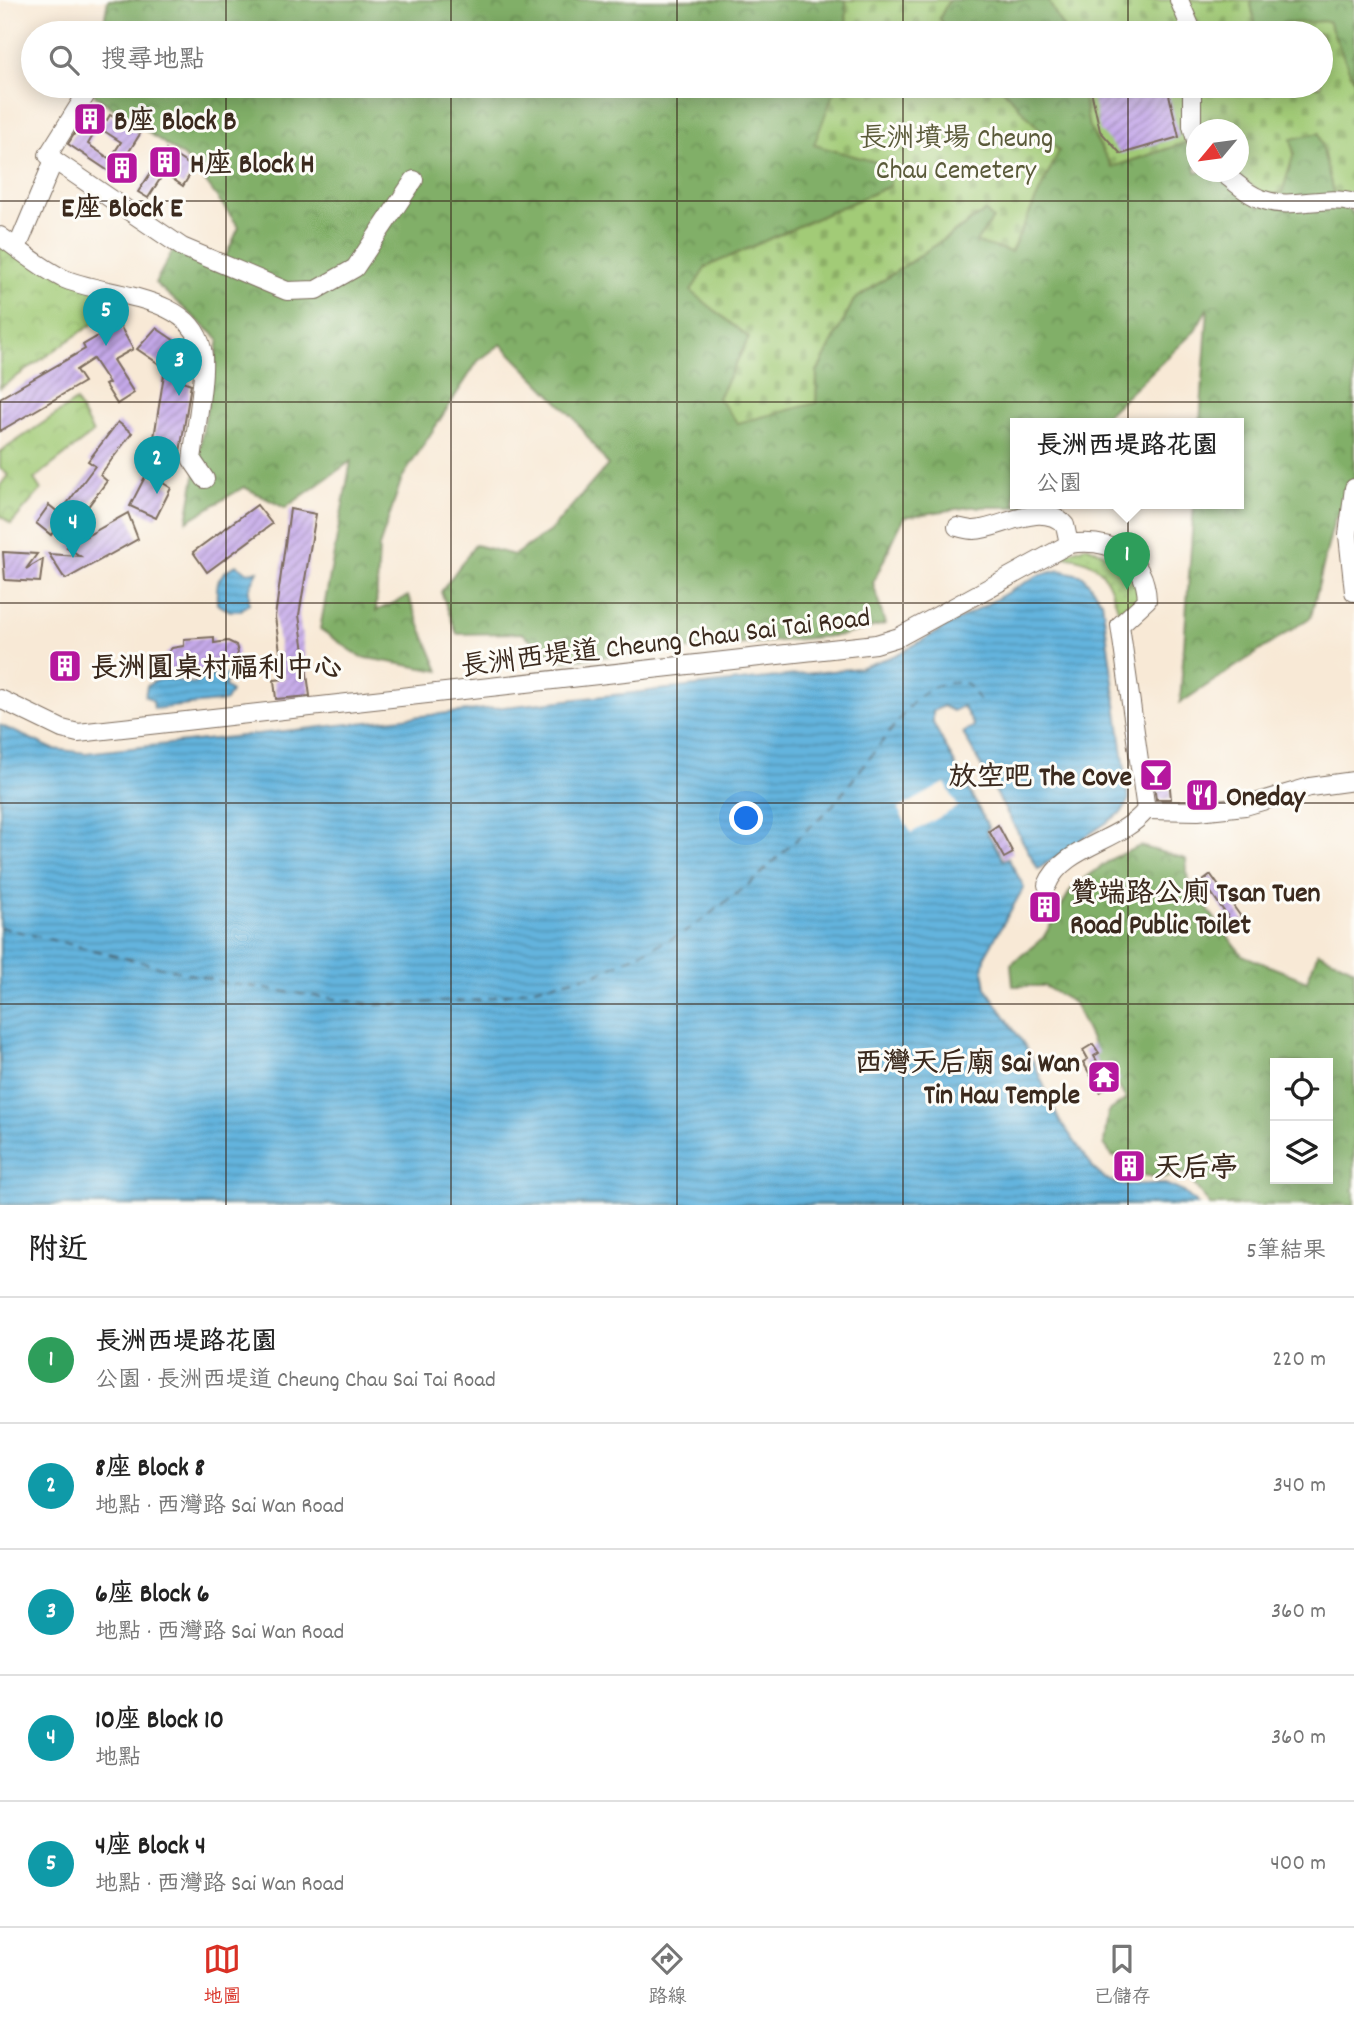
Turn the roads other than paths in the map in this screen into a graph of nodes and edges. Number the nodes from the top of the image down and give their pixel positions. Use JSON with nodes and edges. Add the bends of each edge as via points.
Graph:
{"nodes":[{"id":1,"x":1179,"y":0,"type":"edge"},
{"id":2,"x":1188,"y":21,"type":"edge"},
{"id":3,"x":84,"y":98,"type":"edge"},
{"id":4,"x":1192,"y":98,"type":"edge"},
{"id":5,"x":1192,"y":119,"type":"edge"},
{"id":6,"x":54,"y":160,"type":"junction"},
{"id":7,"x":414,"y":180,"type":"dead end"},
{"id":8,"x":1236,"y":182,"type":"edge"},
{"id":9,"x":1354,"y":203,"type":"edge"},
{"id":10,"x":0,"y":236,"type":"edge"},
{"id":11,"x":17,"y":248,"type":"junction"},
{"id":12,"x":205,"y":479,"type":"dead end"},
{"id":13,"x":1354,"y":488,"type":"edge"},
{"id":14,"x":957,"y":527,"type":"dead end"},
{"id":15,"x":1069,"y":544,"type":"junction"},
{"id":16,"x":1354,"y":592,"type":"edge"},
{"id":17,"x":0,"y":699,"type":"edge"},
{"id":18,"x":1354,"y":781,"type":"edge"},
{"id":19,"x":1146,"y":810,"type":"junction"},
{"id":20,"x":1047,"y":885,"type":"dead end"}],
"edges":[{"from":1,"to":2,"type":"street"},
{"from":3,"to":6,"type":"street","via":[[48,155]]},
{"from":4,"to":5,"type":"street"},
{"from":6,"to":7,"type":"street","via":[[182,247],[287,291],[316,290],[355,268]]},
{"from":6,"to":11,"type":"street"},
{"from":8,"to":9,"type":"street","via":[[1269,201]]},
{"from":10,"to":11,"type":"street"},
{"from":11,"to":12,"type":"street","via":[[62,278],[172,310],[192,326],[204,362],[192,460]]},
{"from":13,"to":16,"type":"street","via":[[1348,535]]},
{"from":14,"to":15,"type":"street","via":[[974,530],[1025,517],[1053,517],[1065,525]]},
{"from":15,"to":17,"type":"street","name":"長洲西堤道 Cheung Chau Sai Tai Road","via":[[899,637],[876,644],[78,733]]},
{"from":15,"to":19,"type":"street","name":"長洲西堤道 Cheung Chau Sai Tai Road","via":[[1094,541],[1112,548],[1129,557],[1146,580],[1147,600],[1119,625]]},
{"from":18,"to":19,"type":"street","via":[[1310,787],[1245,806]]},
{"from":19,"to":20,"type":"street","via":[[1132,825],[1086,848],[1054,873]]}]}
